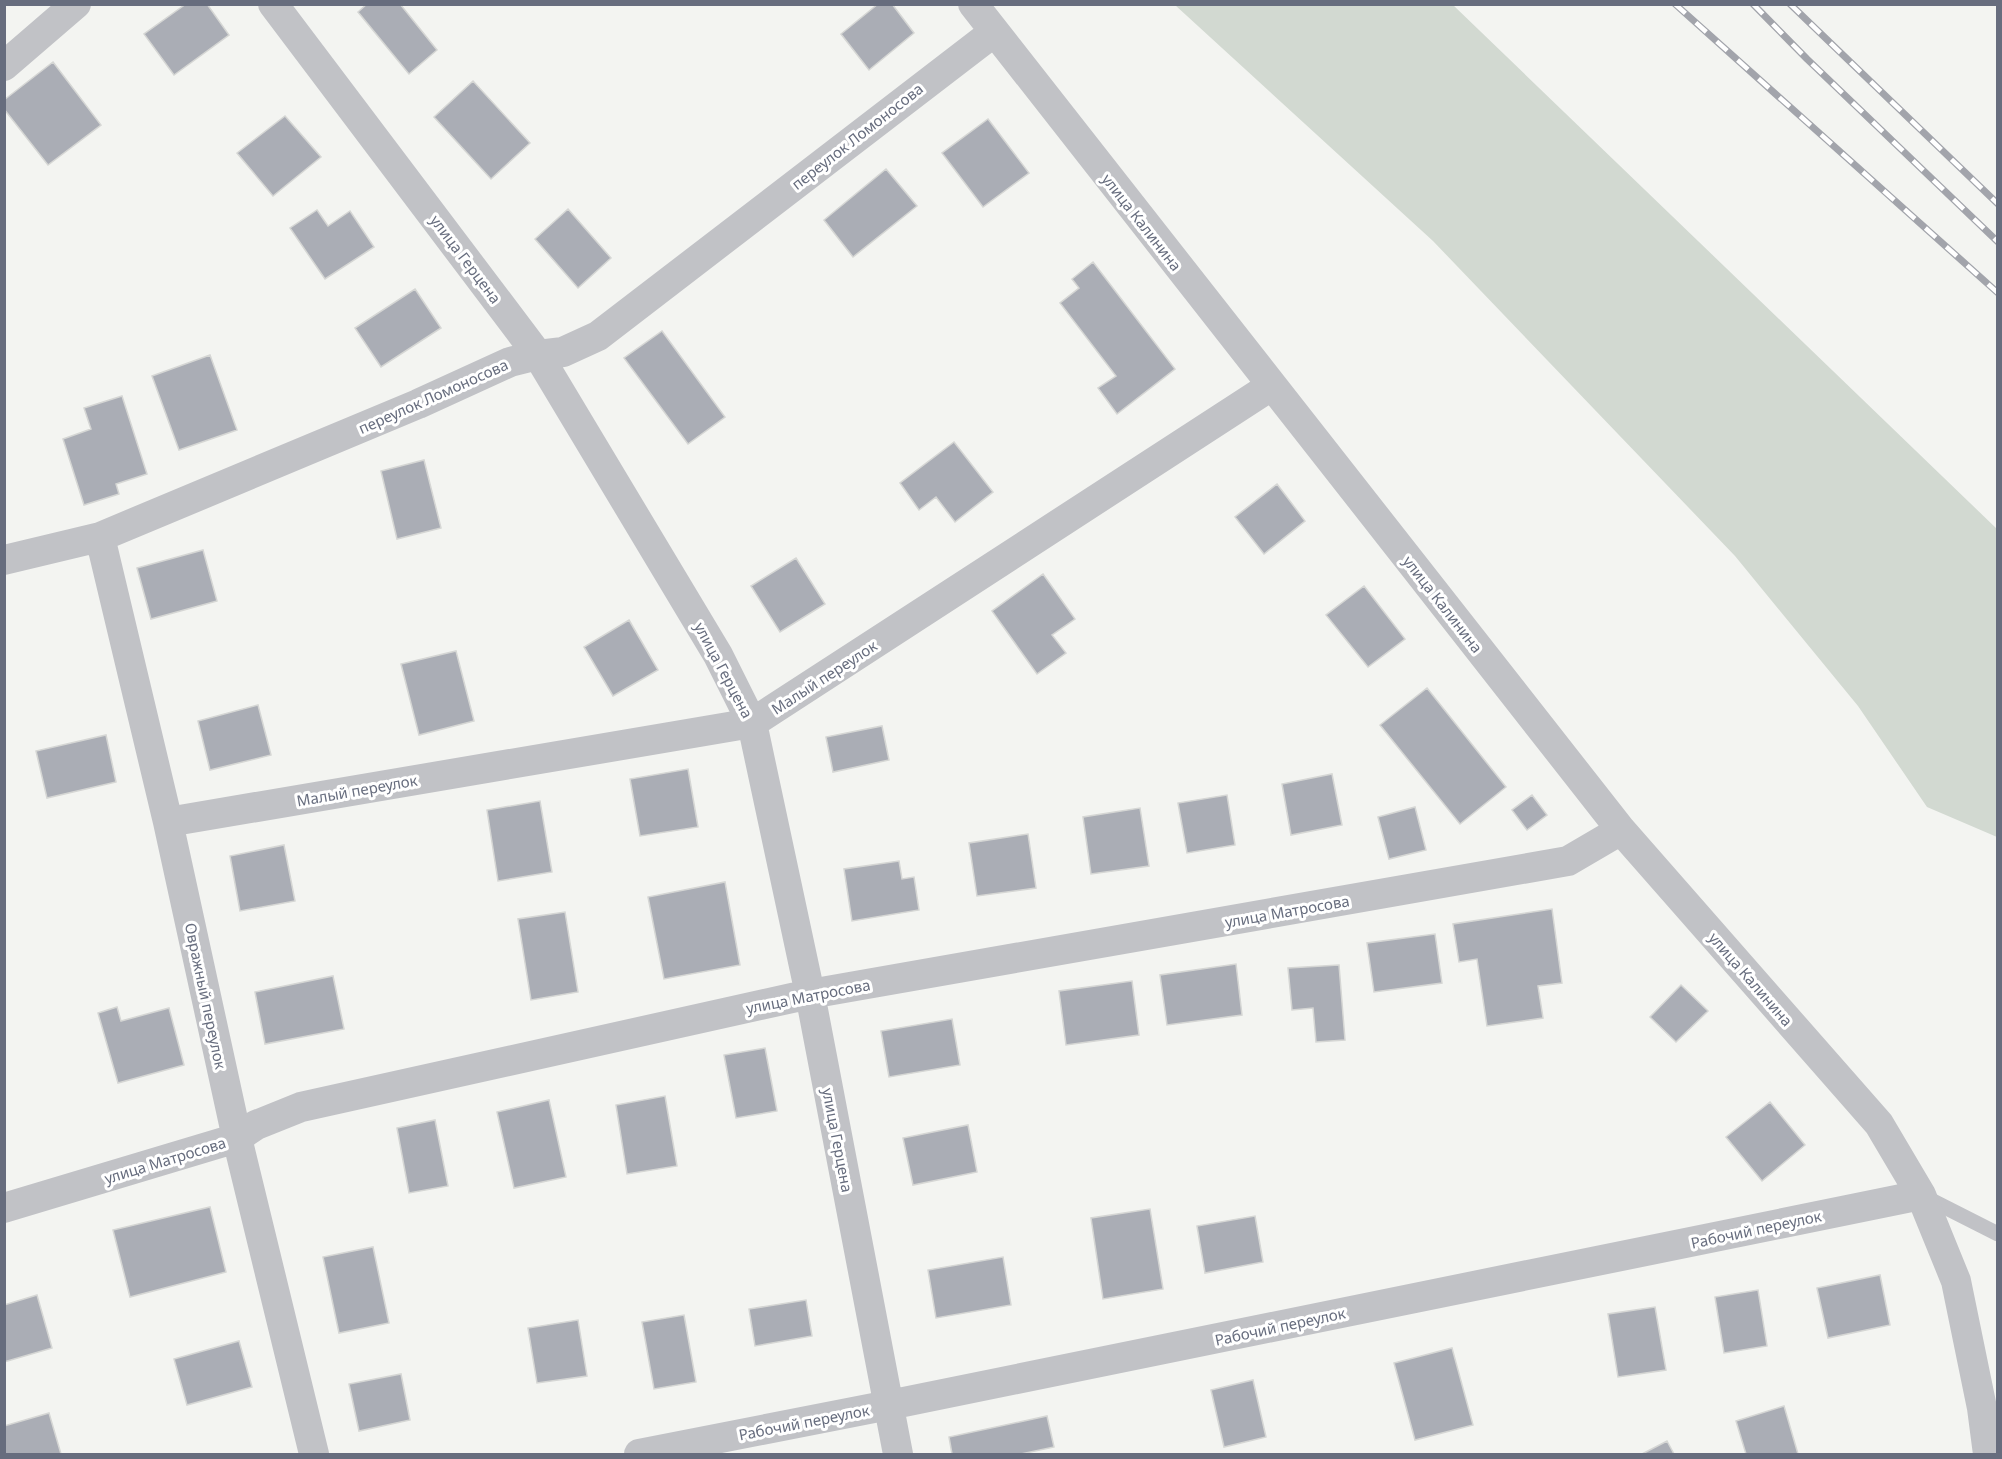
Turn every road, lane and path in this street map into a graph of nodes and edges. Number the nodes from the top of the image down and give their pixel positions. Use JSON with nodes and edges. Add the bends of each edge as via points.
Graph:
{"nodes":[{"id":1,"x":76,"y":4,"type":"edge"},
{"id":2,"x":273,"y":4,"type":"edge"},
{"id":3,"x":973,"y":4,"type":"edge"},
{"id":4,"x":994,"y":32,"type":"junction"},
{"id":5,"x":4,"y":66,"type":"edge"},
{"id":6,"x":538,"y":355,"type":"junction"},
{"id":7,"x":1271,"y":386,"type":"junction"},
{"id":8,"x":100,"y":537,"type":"junction"},
{"id":9,"x":4,"y":560,"type":"edge"},
{"id":10,"x":752,"y":723,"type":"junction"},
{"id":11,"x":168,"y":822,"type":"junction"},
{"id":12,"x":1621,"y":830,"type":"junction"},
{"id":13,"x":810,"y":994,"type":"junction"},
{"id":14,"x":237,"y":1138,"type":"junction"},
{"id":15,"x":1921,"y":1195,"type":"junction"},
{"id":16,"x":4,"y":1208,"type":"edge"},
{"id":17,"x":1998,"y":1234,"type":"edge"},
{"id":18,"x":889,"y":1405,"type":"junction"},
{"id":19,"x":314,"y":1455,"type":"edge"},
{"id":20,"x":639,"y":1455,"type":"edge"},
{"id":21,"x":898,"y":1455,"type":"edge"},
{"id":22,"x":1988,"y":1455,"type":"edge"}],
"edges":[{"from":1,"to":5,"type":"street"},
{"from":2,"to":6,"type":"street","name":"улица Герцена"},
{"from":3,"to":4,"type":"street","name":"улица Калинина"},
{"from":4,"to":6,"type":"street","name":"переулок Ломоносова","via":[[598,336],[563,352]]},
{"from":4,"to":7,"type":"street","name":"улица Калинина"},
{"from":6,"to":8,"type":"street","name":"переулок Ломоносова","via":[[510,362]]},
{"from":6,"to":10,"type":"street","name":"улица Герцена","via":[[718,655]]},
{"from":7,"to":10,"type":"street","name":"Малый переулок"},
{"from":7,"to":12,"type":"street","name":"улица Калинина"},
{"from":8,"to":9,"type":"street","name":"переулок Ломоносова"},
{"from":8,"to":11,"type":"street","name":"Овражный переулок"},
{"from":10,"to":11,"type":"street","name":"Малый переулок"},
{"from":10,"to":13,"type":"street","name":"улица Герцена"},
{"from":11,"to":14,"type":"street","name":"Овражный переулок"},
{"from":12,"to":13,"type":"street","name":"улица Матросова","via":[[1568,861]]},
{"from":12,"to":15,"type":"street","name":"улица Калинина","via":[[1879,1124]]},
{"from":13,"to":14,"type":"street","name":"улица Матросова","via":[[302,1107],[256,1125]]},
{"from":13,"to":18,"type":"street","name":"улица Герцена"},
{"from":14,"to":16,"type":"street","name":"улица Матросова"},
{"from":14,"to":19,"type":"street","name":"Овражный переулок"},
{"from":15,"to":17,"type":"lane"},
{"from":15,"to":18,"type":"street","name":"Рабочий переулок"},
{"from":15,"to":22,"type":"street","name":"улица Калинина","via":[[1956,1281]]},
{"from":18,"to":20,"type":"street","name":"Рабочий переулок"},
{"from":18,"to":21,"type":"street","name":"улица Герцена"}]}
